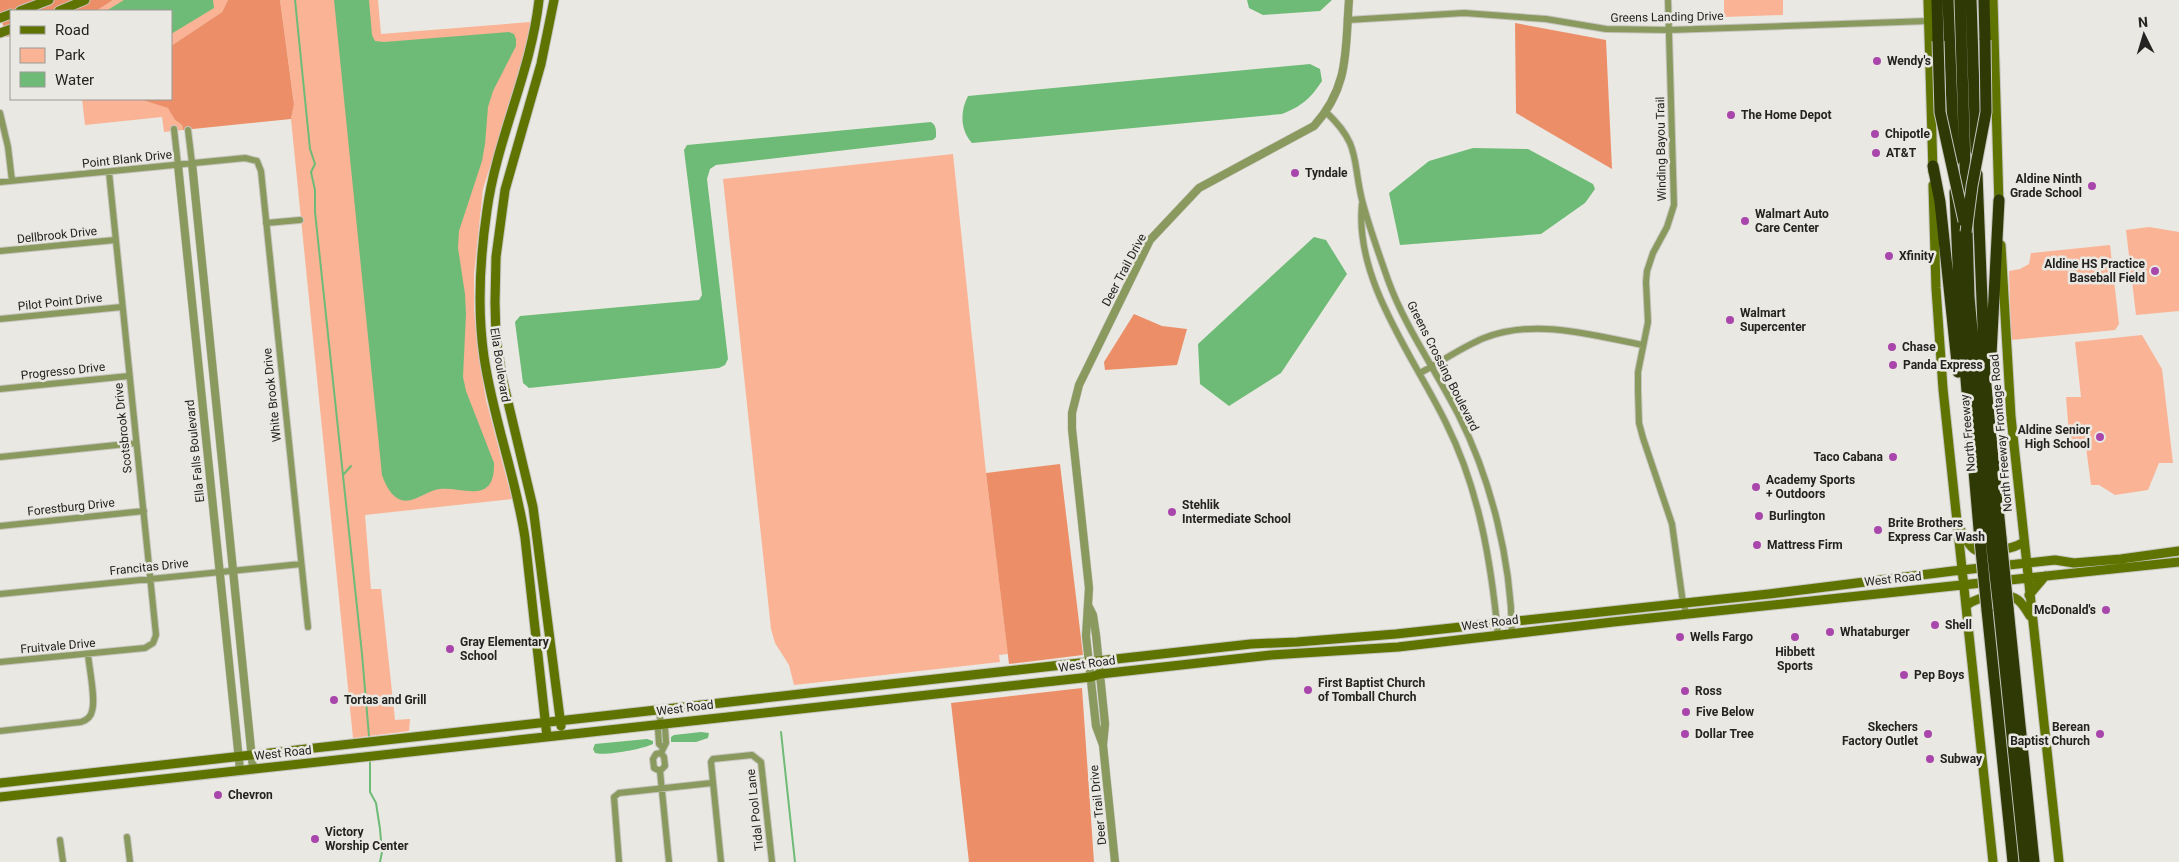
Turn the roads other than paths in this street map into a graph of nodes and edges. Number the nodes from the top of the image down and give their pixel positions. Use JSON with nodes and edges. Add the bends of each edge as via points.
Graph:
{"nodes":[{"id":1,"x":49,"y":0,"type":"edge"},
{"id":2,"x":86,"y":0,"type":"edge"},
{"id":3,"x":540,"y":0,"type":"edge"},
{"id":4,"x":554,"y":0,"type":"edge"},
{"id":5,"x":1349,"y":0,"type":"edge"},
{"id":6,"x":1668,"y":0,"type":"edge"},
{"id":7,"x":1928,"y":0,"type":"edge"},
{"id":8,"x":1937,"y":0,"type":"edge"},
{"id":9,"x":1948,"y":0,"type":"edge"},
{"id":10,"x":1960,"y":0,"type":"edge"},
{"id":11,"x":1971,"y":0,"type":"edge"},
{"id":12,"x":1984,"y":0,"type":"edge"},
{"id":13,"x":1993,"y":0,"type":"edge"},
{"id":14,"x":23,"y":10,"type":"edge"},
{"id":15,"x":61,"y":10,"type":"edge"},
{"id":16,"x":1347,"y":20,"type":"junction"},
{"id":17,"x":1928,"y":20,"type":"junction"},
{"id":18,"x":1670,"y":30,"type":"junction"},
{"id":19,"x":534,"y":34,"type":"junction"},
{"id":20,"x":548,"y":36,"type":"junction"},
{"id":21,"x":1326,"y":112,"type":"junction"},
{"id":22,"x":0,"y":113,"type":"edge"},
{"id":23,"x":174,"y":129,"type":"dead end"},
{"id":24,"x":188,"y":130,"type":"dead end"},
{"id":25,"x":257,"y":161,"type":"joint"},
{"id":26,"x":192,"y":163,"type":"junction"},
{"id":27,"x":178,"y":165,"type":"junction"},
{"id":28,"x":1933,"y":166,"type":"junction"},
{"id":29,"x":109,"y":172,"type":"junction"},
{"id":30,"x":12,"y":181,"type":"junction"},
{"id":31,"x":0,"y":182,"type":"edge"},
{"id":32,"x":1362,"y":200,"type":"junction"},
{"id":33,"x":1999,"y":200,"type":"junction"},
{"id":34,"x":300,"y":220,"type":"dead end"},
{"id":35,"x":266,"y":223,"type":"junction"},
{"id":36,"x":1966,"y":232,"type":"junction"},
{"id":37,"x":115,"y":240,"type":"junction"},
{"id":38,"x":0,"y":251,"type":"edge"},
{"id":39,"x":480,"y":283,"type":"junction"},
{"id":40,"x":495,"y":283,"type":"junction"},
{"id":41,"x":205,"y":300,"type":"junction"},
{"id":42,"x":191,"y":301,"type":"junction"},
{"id":43,"x":122,"y":307,"type":"junction"},
{"id":44,"x":0,"y":319,"type":"edge"},
{"id":45,"x":1643,"y":345,"type":"junction"},
{"id":46,"x":1432,"y":366,"type":"junction"},
{"id":47,"x":1420,"y":373,"type":"junction"},
{"id":48,"x":129,"y":376,"type":"junction"},
{"id":49,"x":1985,"y":376,"type":"junction"},
{"id":50,"x":0,"y":389,"type":"edge"},
{"id":51,"x":1966,"y":392,"type":"junction"},
{"id":52,"x":1458,"y":416,"type":"junction"},
{"id":53,"x":217,"y":420,"type":"junction"},
{"id":54,"x":203,"y":421,"type":"junction"},
{"id":55,"x":1446,"y":423,"type":"junction"},
{"id":56,"x":136,"y":443,"type":"junction"},
{"id":57,"x":0,"y":457,"type":"edge"},
{"id":58,"x":533,"y":504,"type":"junction"},
{"id":59,"x":520,"y":508,"type":"junction"},
{"id":60,"x":144,"y":511,"type":"junction"},
{"id":61,"x":0,"y":526,"type":"edge"},
{"id":62,"x":1958,"y":526,"type":"junction"},
{"id":63,"x":1991,"y":539,"type":"junction"},
{"id":64,"x":2024,"y":542,"type":"junction"},
{"id":65,"x":2179,"y":552,"type":"edge"},
{"id":66,"x":2179,"y":562,"type":"edge"},
{"id":67,"x":2026,"y":563,"type":"junction"},
{"id":68,"x":2074,"y":563,"type":"junction"},
{"id":69,"x":301,"y":564,"type":"junction"},
{"id":70,"x":2122,"y":564,"type":"junction"},
{"id":71,"x":233,"y":570,"type":"junction"},
{"id":72,"x":1963,"y":570,"type":"junction"},
{"id":73,"x":219,"y":571,"type":"junction"},
{"id":74,"x":2076,"y":573,"type":"junction"},
{"id":75,"x":2045,"y":576,"type":"junction"},
{"id":76,"x":2028,"y":578,"type":"junction"},
{"id":77,"x":151,"y":579,"type":"junction"},
{"id":78,"x":1965,"y":584,"type":"junction"},
{"id":79,"x":1843,"y":585,"type":"junction"},
{"id":80,"x":0,"y":594,"type":"edge"},
{"id":81,"x":1769,"y":594,"type":"junction"},
{"id":82,"x":2029,"y":595,"type":"junction"},
{"id":83,"x":1846,"y":597,"type":"junction"},
{"id":84,"x":546,"y":603,"type":"junction"},
{"id":85,"x":1683,"y":603,"type":"junction"},
{"id":86,"x":533,"y":604,"type":"junction"},
{"id":87,"x":1771,"y":605,"type":"junction"},
{"id":88,"x":1967,"y":606,"type":"junction"},
{"id":89,"x":1998,"y":609,"type":"junction"},
{"id":90,"x":1687,"y":614,"type":"junction"},
{"id":91,"x":2032,"y":618,"type":"junction"},
{"id":92,"x":1512,"y":622,"type":"junction"},
{"id":93,"x":1497,"y":623,"type":"junction"},
{"id":94,"x":308,"y":627,"type":"dead end"},
{"id":95,"x":1512,"y":633,"type":"junction"},
{"id":96,"x":1396,"y":634,"type":"junction"},
{"id":97,"x":1498,"y":634,"type":"junction"},
{"id":98,"x":1298,"y":642,"type":"junction"},
{"id":99,"x":1398,"y":647,"type":"junction"},
{"id":100,"x":117,"y":651,"type":"joint"},
{"id":101,"x":1198,"y":651,"type":"junction"},
{"id":102,"x":88,"y":654,"type":"junction"},
{"id":103,"x":1297,"y":654,"type":"junction"},
{"id":104,"x":0,"y":662,"type":"edge"},
{"id":105,"x":1199,"y":662,"type":"junction"},
{"id":106,"x":1094,"y":663,"type":"junction"},
{"id":107,"x":1004,"y":672,"type":"junction"},
{"id":108,"x":1100,"y":674,"type":"junction"},
{"id":109,"x":1091,"y":677,"type":"junction"},
{"id":110,"x":1006,"y":686,"type":"junction"},
{"id":111,"x":830,"y":692,"type":"junction"},
{"id":112,"x":749,"y":701,"type":"junction"},
{"id":113,"x":832,"y":705,"type":"junction"},
{"id":114,"x":659,"y":709,"type":"junction"},
{"id":115,"x":751,"y":713,"type":"junction"},
{"id":116,"x":560,"y":721,"type":"junction"},
{"id":117,"x":545,"y":722,"type":"junction"},
{"id":118,"x":661,"y":725,"type":"junction"},
{"id":119,"x":0,"y":731,"type":"edge"},
{"id":120,"x":562,"y":735,"type":"junction"},
{"id":121,"x":547,"y":737,"type":"junction"},
{"id":122,"x":1103,"y":745,"type":"junction"},
{"id":123,"x":2001,"y":749,"type":"junction"},
{"id":124,"x":252,"y":755,"type":"junction"},
{"id":125,"x":239,"y":756,"type":"junction"},
{"id":126,"x":130,"y":768,"type":"junction"},
{"id":127,"x":253,"y":768,"type":"junction"},
{"id":128,"x":240,"y":770,"type":"junction"},
{"id":129,"x":37,"y":778,"type":"junction"},
{"id":130,"x":132,"y":782,"type":"junction"},
{"id":131,"x":0,"y":783,"type":"edge"},
{"id":132,"x":712,"y":784,"type":"junction"},
{"id":133,"x":662,"y":789,"type":"junction"},
{"id":134,"x":38,"y":793,"type":"junction"},
{"id":135,"x":0,"y":797,"type":"edge"},
{"id":136,"x":127,"y":837,"type":"dead end"},
{"id":137,"x":60,"y":840,"type":"dead end"},
{"id":138,"x":63,"y":862,"type":"edge"},
{"id":139,"x":130,"y":862,"type":"edge"},
{"id":140,"x":619,"y":862,"type":"edge"},
{"id":141,"x":669,"y":862,"type":"edge"},
{"id":142,"x":721,"y":862,"type":"edge"},
{"id":143,"x":772,"y":862,"type":"edge"},
{"id":144,"x":1115,"y":862,"type":"edge"},
{"id":145,"x":1992,"y":862,"type":"edge"},
{"id":146,"x":2006,"y":862,"type":"edge"},
{"id":147,"x":2013,"y":862,"type":"edge"},
{"id":148,"x":2025,"y":862,"type":"edge"},
{"id":149,"x":2034,"y":862,"type":"edge"},
{"id":150,"x":2059,"y":862,"type":"edge"}],
"edges":[{"from":1,"to":14,"type":"main road"},
{"from":2,"to":15,"type":"main road"},
{"from":3,"to":19,"type":"main road","name":"Ella Boulevard"},
{"from":4,"to":20,"type":"main road","name":"Ella Boulevard"},
{"from":5,"to":16,"type":"street","name":"Deer Trail Drive"},
{"from":6,"to":18,"type":"street","name":"Winding Bayou Trail"},
{"from":7,"to":17,"type":"main road"},
{"from":8,"to":36,"type":"highway","bridge":true,"via":[[1940,112]]},
{"from":9,"to":51,"type":"highway","name":"North Freeway","via":[[1956,233]]},
{"from":10,"to":36,"type":"highway","name":"North Freeway","bridge":true},
{"from":11,"to":49,"type":"highway","name":"North Freeway"},
{"from":12,"to":36,"type":"highway","bridge":true,"via":[[1986,112]]},
{"from":13,"to":33,"type":"main road","name":"North Freeway Frontage Road"},
{"from":16,"to":18,"type":"street","name":"Greens Landing Drive","via":[[1464,12],[1546,19],[1606,30]]},
{"from":16,"to":21,"type":"street","name":"Deer Trail Drive","via":[[1340,84]]},
{"from":17,"to":18,"type":"street","name":"Greens Landing Drive"},
{"from":17,"to":28,"type":"main road"},
{"from":18,"to":45,"type":"street","name":"Winding Bayou Trail","via":[[1674,205],[1667,228],[1649,262],[1646,282],[1648,322]]},
{"from":19,"to":20,"type":"main road"},
{"from":19,"to":39,"type":"main road","name":"Ella Boulevard","via":[[491,187]]},
{"from":20,"to":40,"type":"main road","name":"Ella Boulevard","via":[[504,190]]},
{"from":21,"to":32,"type":"street","name":"Greens Crossing Boulevard","via":[[1350,142]]},
{"from":21,"to":106,"type":"street","name":"Deer Trail Drive","via":[[1314,126],[1199,188],[1150,240],[1079,384],[1072,422],[1088,605],[1093,615]]},
{"from":22,"to":30,"type":"street"},
{"from":23,"to":27,"type":"street","name":"Ella Falls Boulevard"},
{"from":24,"to":26,"type":"street","name":"Ella Falls Boulevard"},
{"from":25,"to":26,"type":"street","name":"Point Blank Drive","via":[[245,158]]},
{"from":25,"to":35,"type":"street","name":"White Brook Drive","via":[[261,171]]},
{"from":26,"to":27,"type":"street","name":"Point Blank Drive"},
{"from":26,"to":41,"type":"street","name":"Ella Falls Boulevard"},
{"from":27,"to":29,"type":"street","name":"Point Blank Drive"},
{"from":27,"to":42,"type":"street","name":"Ella Falls Boulevard"},
{"from":28,"to":51,"type":"highway","via":[[1940,202],[1957,369]]},
{"from":28,"to":62,"type":"main road","via":[[1939,344]]},
{"from":29,"to":30,"type":"street","name":"Point Blank Drive"},
{"from":29,"to":37,"type":"street","name":"Scotsbrook Drive"},
{"from":30,"to":31,"type":"street","name":"Point Blank Drive"},
{"from":32,"to":46,"type":"street","name":"Greens Crossing Boulevard","via":[[1391,288]]},
{"from":32,"to":47,"type":"street","name":"Greens Crossing Boulevard","via":[[1362,240],[1380,296]]},
{"from":33,"to":49,"type":"highway","via":[[1991,354]]},
{"from":33,"to":64,"type":"main road","name":"North Freeway Frontage Road","via":[[2006,355]]},
{"from":34,"to":35,"type":"street"},
{"from":35,"to":69,"type":"street","name":"White Brook Drive"},
{"from":36,"to":63,"type":"highway","name":"North Freeway"},
{"from":37,"to":38,"type":"street","name":"Dellbrook Drive"},
{"from":37,"to":43,"type":"street","name":"Scotsbrook Drive"},
{"from":39,"to":40,"type":"main road"},
{"from":39,"to":59,"type":"main road","name":"Ella Boulevard","via":[[484,358]]},
{"from":40,"to":58,"type":"main road","name":"Ella Boulevard","via":[[498,356]]},
{"from":41,"to":42,"type":"street"},
{"from":41,"to":53,"type":"street","name":"Ella Falls Boulevard"},
{"from":42,"to":54,"type":"street","name":"Ella Falls Boulevard"},
{"from":43,"to":44,"type":"street","name":"Pilot Point Drive"},
{"from":43,"to":48,"type":"street","name":"Scotsbrook Drive"},
{"from":45,"to":46,"type":"street","via":[[1561,330],[1523,328],[1482,339]]},
{"from":45,"to":85,"type":"street","name":"Winding Bayou Trail","via":[[1638,372],[1639,423],[1672,524]]},
{"from":46,"to":47,"type":"street"},
{"from":46,"to":52,"type":"street","name":"Greens Crossing Boulevard"},
{"from":47,"to":55,"type":"street","name":"Greens Crossing Boulevard"},
{"from":48,"to":50,"type":"street","name":"Progresso Drive"},
{"from":48,"to":56,"type":"street","name":"Scotsbrook Drive"},
{"from":49,"to":63,"type":"highway","name":"North Freeway"},
{"from":51,"to":63,"type":"highway","name":"North Freeway"},
{"from":52,"to":55,"type":"street"},
{"from":52,"to":92,"type":"street","name":"Greens Crossing Boulevard","via":[[1494,512],[1506,565]]},
{"from":53,"to":54,"type":"street"},
{"from":53,"to":71,"type":"street","name":"Ella Falls Boulevard"},
{"from":54,"to":73,"type":"street","name":"Ella Falls Boulevard"},
{"from":55,"to":93,"type":"street","name":"Greens Crossing Boulevard","via":[[1482,524]]},
{"from":56,"to":57,"type":"street"},
{"from":56,"to":60,"type":"street","name":"Scotsbrook Drive"},
{"from":58,"to":59,"type":"main road"},
{"from":58,"to":84,"type":"main road","name":"Ella Boulevard"},
{"from":59,"to":86,"type":"main road","name":"Ella Boulevard"},
{"from":60,"to":61,"type":"street","name":"Forestburg Drive"},
{"from":60,"to":77,"type":"street","name":"Scotsbrook Drive"},
{"from":62,"to":64,"type":"main road","via":[[1969,544],[1980,551],[2012,549]]},
{"from":62,"to":72,"type":"main road"},
{"from":63,"to":89,"type":"highway","name":"North Freeway","bridge":true},
{"from":64,"to":67,"type":"main road","name":"North Freeway Frontage Road"},
{"from":65,"to":70,"type":"main road","name":"West Road"},
{"from":66,"to":70,"type":"main road","name":"West Road"},
{"from":67,"to":68,"type":"main road","name":"West Road","via":[[2055,560]]},
{"from":67,"to":72,"type":"main road","name":"West Road"},
{"from":67,"to":76,"type":"main road","name":"North Freeway Frontage Road"},
{"from":68,"to":70,"type":"main road","name":"West Road"},
{"from":68,"to":74,"type":"main road"},
{"from":69,"to":71,"type":"street","name":"Francitas Drive"},
{"from":69,"to":94,"type":"street","name":"White Brook Drive"},
{"from":70,"to":74,"type":"main road","name":"West Road"},
{"from":71,"to":73,"type":"street","name":"Francitas Drive"},
{"from":71,"to":124,"type":"street","name":"Ella Falls Boulevard"},
{"from":72,"to":78,"type":"main road"},
{"from":72,"to":79,"type":"main road","name":"West Road"},
{"from":73,"to":77,"type":"street","name":"Francitas Drive"},
{"from":73,"to":125,"type":"street","name":"Ella Falls Boulevard"},
{"from":74,"to":75,"type":"main road","name":"West Road"},
{"from":75,"to":76,"type":"main road","name":"West Road"},
{"from":75,"to":82,"type":"main road"},
{"from":76,"to":78,"type":"main road","name":"West Road"},
{"from":76,"to":82,"type":"main road","name":"North Freeway Frontage Road"},
{"from":77,"to":80,"type":"street","name":"Francitas Drive"},
{"from":77,"to":100,"type":"street","name":"Scotsbrook Drive","via":[[156,635],[145,648]]},
{"from":78,"to":83,"type":"main road","name":"West Road"},
{"from":78,"to":88,"type":"main road"},
{"from":79,"to":81,"type":"main road","name":"West Road"},
{"from":79,"to":83,"type":"main road"},
{"from":81,"to":85,"type":"main road","name":"West Road"},
{"from":81,"to":87,"type":"main road"},
{"from":82,"to":91,"type":"main road","name":"North Freeway Frontage Road"},
{"from":83,"to":87,"type":"main road","name":"West Road"},
{"from":84,"to":86,"type":"main road"},
{"from":84,"to":116,"type":"main road","name":"Ella Boulevard"},
{"from":85,"to":90,"type":"street","name":"Winding Bayou Trail"},
{"from":85,"to":92,"type":"main road","name":"West Road"},
{"from":86,"to":117,"type":"main road","name":"Ella Boulevard"},
{"from":87,"to":90,"type":"main road","name":"West Road"},
{"from":88,"to":91,"type":"main road","via":[[1978,599],[2007,596],[2016,599]]},
{"from":88,"to":145,"type":"main road"},
{"from":89,"to":123,"type":"highway","name":"North Freeway"},
{"from":89,"to":148,"type":"highway","name":"North Freeway"},
{"from":89,"to":149,"type":"highway","name":"North Freeway"},
{"from":90,"to":95,"type":"main road","name":"West Road"},
{"from":91,"to":150,"type":"main road","name":"North Freeway Frontage Road"},
{"from":92,"to":93,"type":"main road","name":"West Road"},
{"from":92,"to":95,"type":"street","name":"Greens Crossing Boulevard"},
{"from":93,"to":96,"type":"main road","name":"West Road"},
{"from":93,"to":97,"type":"street","name":"Greens Crossing Boulevard"},
{"from":95,"to":97,"type":"main road","name":"West Road"},
{"from":96,"to":98,"type":"main road","name":"West Road"},
{"from":96,"to":99,"type":"main road"},
{"from":97,"to":99,"type":"main road","name":"West Road"},
{"from":98,"to":101,"type":"main road","name":"West Road"},
{"from":98,"to":103,"type":"main road"},
{"from":99,"to":103,"type":"main road","name":"West Road"},
{"from":100,"to":102,"type":"street","name":"Fruitvale Drive"},
{"from":101,"to":105,"type":"main road"},
{"from":101,"to":106,"type":"main road","name":"West Road"},
{"from":102,"to":104,"type":"street","name":"Fruitvale Drive"},
{"from":102,"to":119,"type":"street","via":[[93,710],[88,719]]},
{"from":103,"to":105,"type":"main road","name":"West Road"},
{"from":105,"to":108,"type":"main road","name":"West Road"},
{"from":106,"to":107,"type":"main road","name":"West Road"},
{"from":106,"to":108,"type":"street","name":"Deer Trail Drive"},
{"from":106,"to":109,"type":"street","name":"Deer Trail Drive"},
{"from":107,"to":110,"type":"main road"},
{"from":107,"to":111,"type":"main road","name":"West Road"},
{"from":108,"to":109,"type":"main road","name":"West Road"},
{"from":108,"to":122,"type":"street","name":"Deer Trail Drive","via":[[1105,724]]},
{"from":109,"to":110,"type":"main road","name":"West Road"},
{"from":109,"to":122,"type":"street","name":"Deer Trail Drive","via":[[1096,726]]},
{"from":110,"to":113,"type":"main road","name":"West Road"},
{"from":111,"to":112,"type":"main road","name":"West Road"},
{"from":111,"to":113,"type":"main road"},
{"from":112,"to":114,"type":"main road","name":"West Road"},
{"from":112,"to":115,"type":"main road"},
{"from":113,"to":115,"type":"main road","name":"West Road"},
{"from":114,"to":116,"type":"main road","name":"West Road"},
{"from":114,"to":118,"type":"street"},
{"from":115,"to":118,"type":"main road","name":"West Road"},
{"from":116,"to":117,"type":"main road","name":"West Road"},
{"from":116,"to":120,"type":"main road","name":"Ella Boulevard"},
{"from":117,"to":121,"type":"main road","name":"Ella Boulevard"},
{"from":117,"to":124,"type":"main road","name":"West Road"},
{"from":118,"to":120,"type":"main road","name":"West Road"},
{"from":118,"to":133,"type":"street","via":[[665,728],[666,743],[662,750],[665,766],[660,771]]},
{"from":120,"to":121,"type":"main road","name":"West Road"},
{"from":121,"to":127,"type":"main road","name":"West Road"},
{"from":122,"to":144,"type":"street","name":"Deer Trail Drive"},
{"from":123,"to":146,"type":"highway"},
{"from":123,"to":147,"type":"highway","name":"North Freeway"},
{"from":124,"to":125,"type":"main road","name":"West Road"},
{"from":124,"to":127,"type":"street","name":"Ella Falls Boulevard"},
{"from":125,"to":126,"type":"main road","name":"West Road"},
{"from":125,"to":128,"type":"street","name":"Ella Falls Boulevard"},
{"from":126,"to":129,"type":"main road","name":"West Road"},
{"from":126,"to":130,"type":"main road"},
{"from":127,"to":128,"type":"main road","name":"West Road"},
{"from":128,"to":130,"type":"main road","name":"West Road"},
{"from":129,"to":131,"type":"main road","name":"West Road"},
{"from":129,"to":134,"type":"main road"},
{"from":130,"to":134,"type":"main road","name":"West Road"},
{"from":132,"to":133,"type":"street"},
{"from":132,"to":142,"type":"street"},
{"from":132,"to":143,"type":"street","name":"Tidal Pool Lane","via":[[713,759],[752,755],[761,762]]},
{"from":133,"to":140,"type":"street","via":[[619,793],[614,797]]},
{"from":133,"to":141,"type":"street"},
{"from":134,"to":135,"type":"main road","name":"West Road"},
{"from":136,"to":139,"type":"street"},
{"from":137,"to":138,"type":"street"}]}
